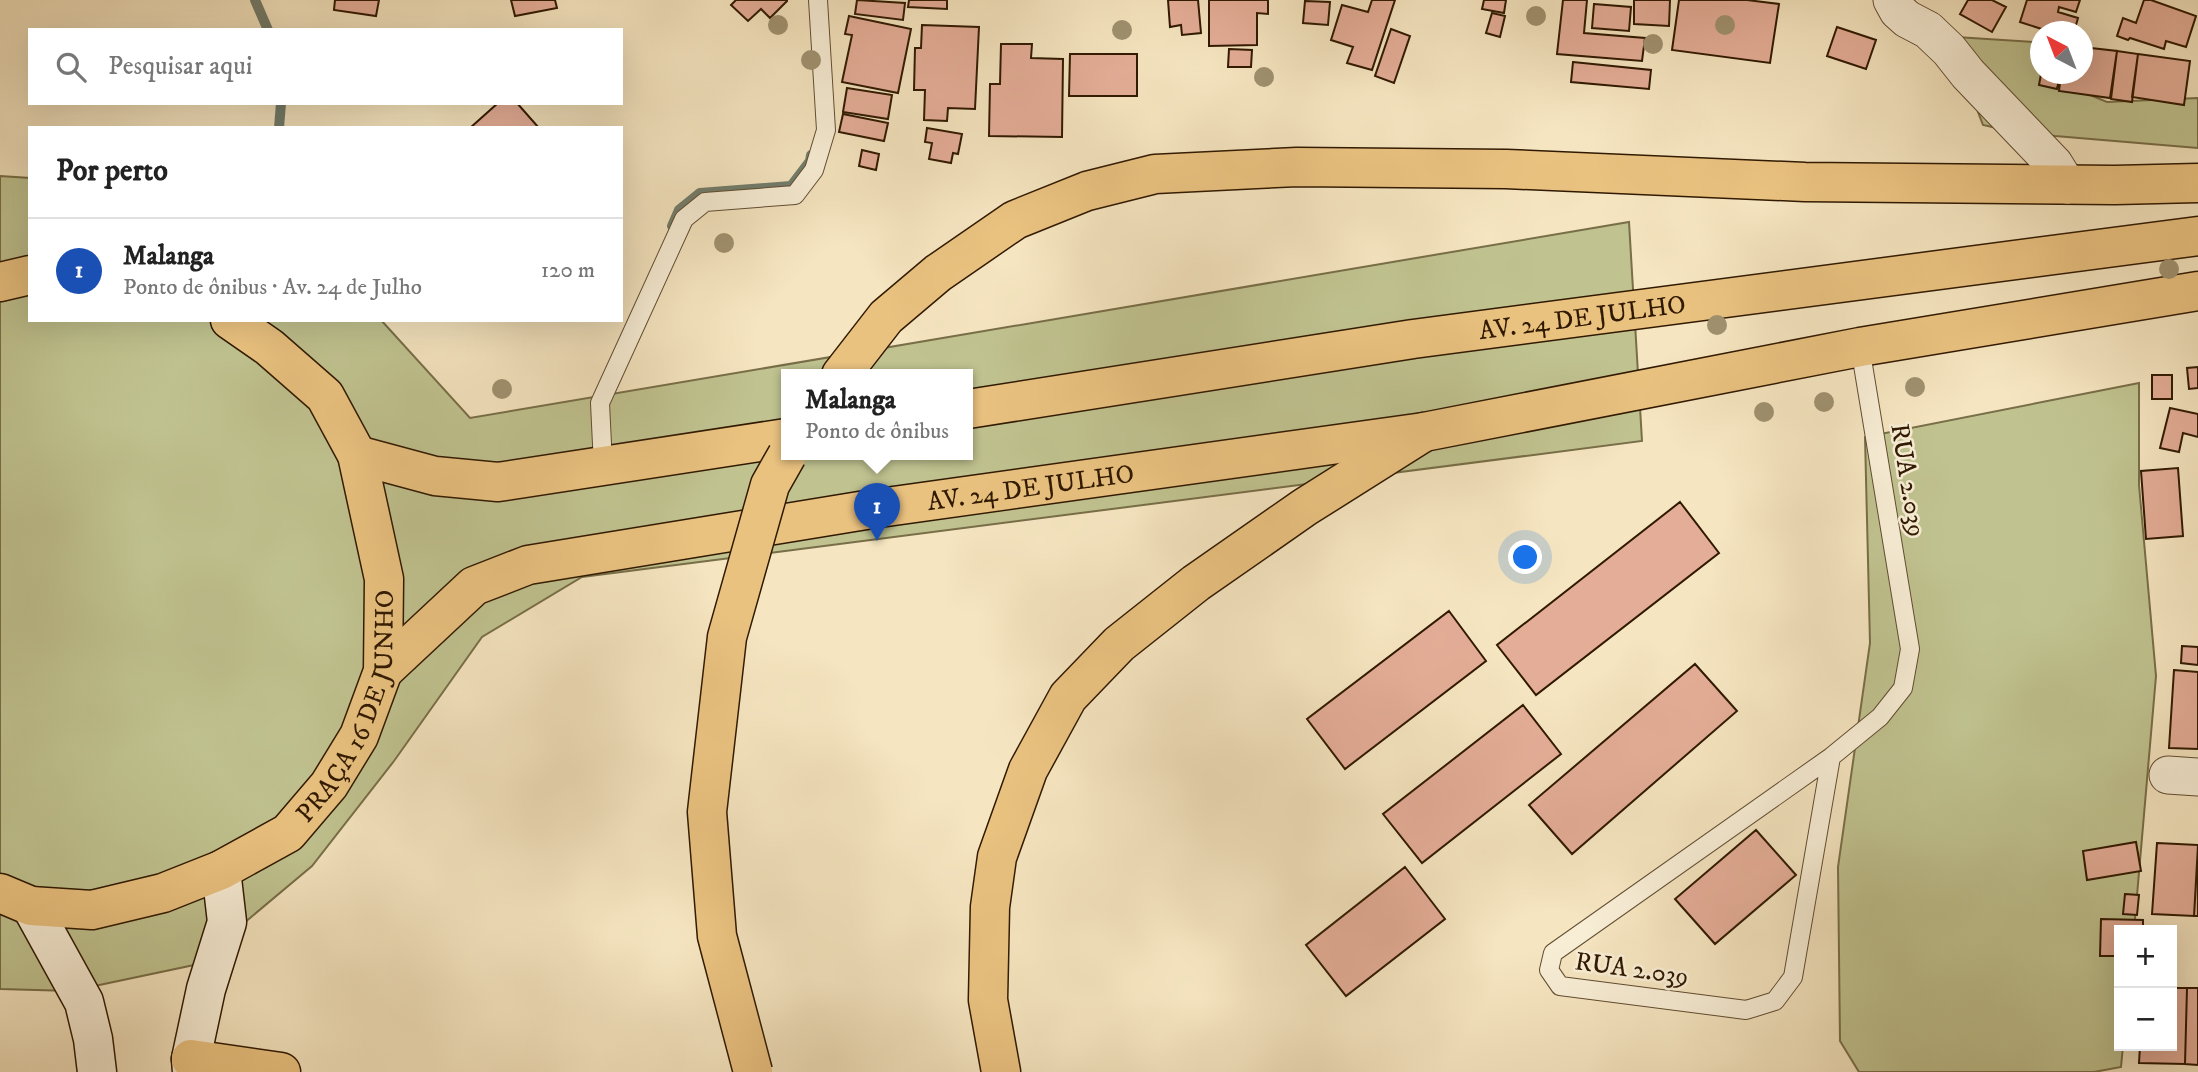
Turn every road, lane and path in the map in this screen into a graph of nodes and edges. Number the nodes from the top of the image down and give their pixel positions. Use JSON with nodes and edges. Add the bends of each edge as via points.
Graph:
{"nodes":[{"id":1,"x":818,"y":0,"type":"edge"},
{"id":2,"x":1892,"y":0,"type":"edge"},
{"id":3,"x":2198,"y":183,"type":"edge"},
{"id":4,"x":2067,"y":185,"type":"junction"},
{"id":5,"x":2198,"y":236,"type":"edge"},
{"id":6,"x":28,"y":275,"type":"edge"},
{"id":7,"x":0,"y":282,"type":"edge"},
{"id":8,"x":2198,"y":291,"type":"edge"},
{"id":9,"x":233,"y":322,"type":"edge"},
{"id":10,"x":1860,"y":347,"type":"junction"},
{"id":11,"x":846,"y":369,"type":"edge"},
{"id":12,"x":973,"y":408,"type":"edge"},
{"id":13,"x":1424,"y":432,"type":"junction"},
{"id":14,"x":781,"y":439,"type":"edge"},
{"id":15,"x":357,"y":455,"type":"junction"},
{"id":16,"x":784,"y":460,"type":"edge"},
{"id":17,"x":603,"y":465,"type":"junction"},
{"id":18,"x":383,"y":671,"type":"junction"},
{"id":19,"x":1831,"y":757,"type":"junction"},
{"id":20,"x":221,"y":870,"type":"junction"},
{"id":21,"x":15,"y":900,"type":"edge"},
{"id":22,"x":95,"y":1056,"type":"edge"},
{"id":23,"x":191,"y":1066,"type":"edge"},
{"id":24,"x":281,"y":1072,"type":"edge"},
{"id":25,"x":753,"y":1072,"type":"edge"},
{"id":26,"x":1001,"y":1072,"type":"edge"}],
"edges":[{"from":1,"to":17,"type":"lane","via":[[826,130],[814,170],[795,195],[705,202],[684,219],[600,403]]},
{"from":2,"to":4,"type":"street","via":[[1907,19],[1928,30],[1949,50],[2054,164]]},
{"from":3,"to":4,"type":"main road"},
{"from":4,"to":11,"type":"main road","via":[[1805,183],[1367,167],[1155,174],[1087,191],[1015,220],[938,273],[886,317]]},
{"from":5,"to":12,"type":"main road","name":"AV. 24 DE JULHO","via":[[1413,339]]},
{"from":6,"to":7,"type":"main road"},
{"from":8,"to":10,"type":"main road"},
{"from":9,"to":15,"type":"main road","name":"PRAÇA 16 DE JUNHO","via":[[325,396]]},
{"from":10,"to":13,"type":"main road","name":"AV. 24 DE JULHO"},
{"from":10,"to":19,"type":"lane","name":"RUA 2.039","via":[[1910,649],[1903,688],[1881,717]]},
{"from":13,"to":18,"type":"main road","name":"AV. 24 DE JULHO","via":[[872,509],[528,565],[474,586]]},
{"from":13,"to":26,"type":"main road","via":[[1196,583],[1119,644],[1068,697],[1028,770],[997,856],[990,907],[988,1000]]},
{"from":14,"to":17,"type":"main road"},
{"from":15,"to":17,"type":"main road","via":[[435,476],[498,482]]},
{"from":15,"to":18,"type":"main road","name":"PRAÇA 16 DE JUNHO","via":[[384,579]]},
{"from":16,"to":25,"type":"main road","bridge":true,"via":[[769,485],[727,637],[707,812],[717,936]]},
{"from":18,"to":20,"type":"main road","name":"PRAÇA 16 DE JUNHO","via":[[359,736],[329,785],[288,834]]},
{"from":19,"to":19,"type":"lane","name":"RUA 2.039","via":[[1553,953],[1549,970],[1560,986],[1746,1010],[1775,1001],[1793,977]]},
{"from":20,"to":21,"type":"main road","name":"PRAÇA 16 DE JUNHO","via":[[163,893],[92,910]]},
{"from":20,"to":23,"type":"main road","via":[[227,922],[206,989]]},
{"from":21,"to":22,"type":"main road","via":[[84,1002]]},
{"from":23,"to":24,"type":"main road"}]}
